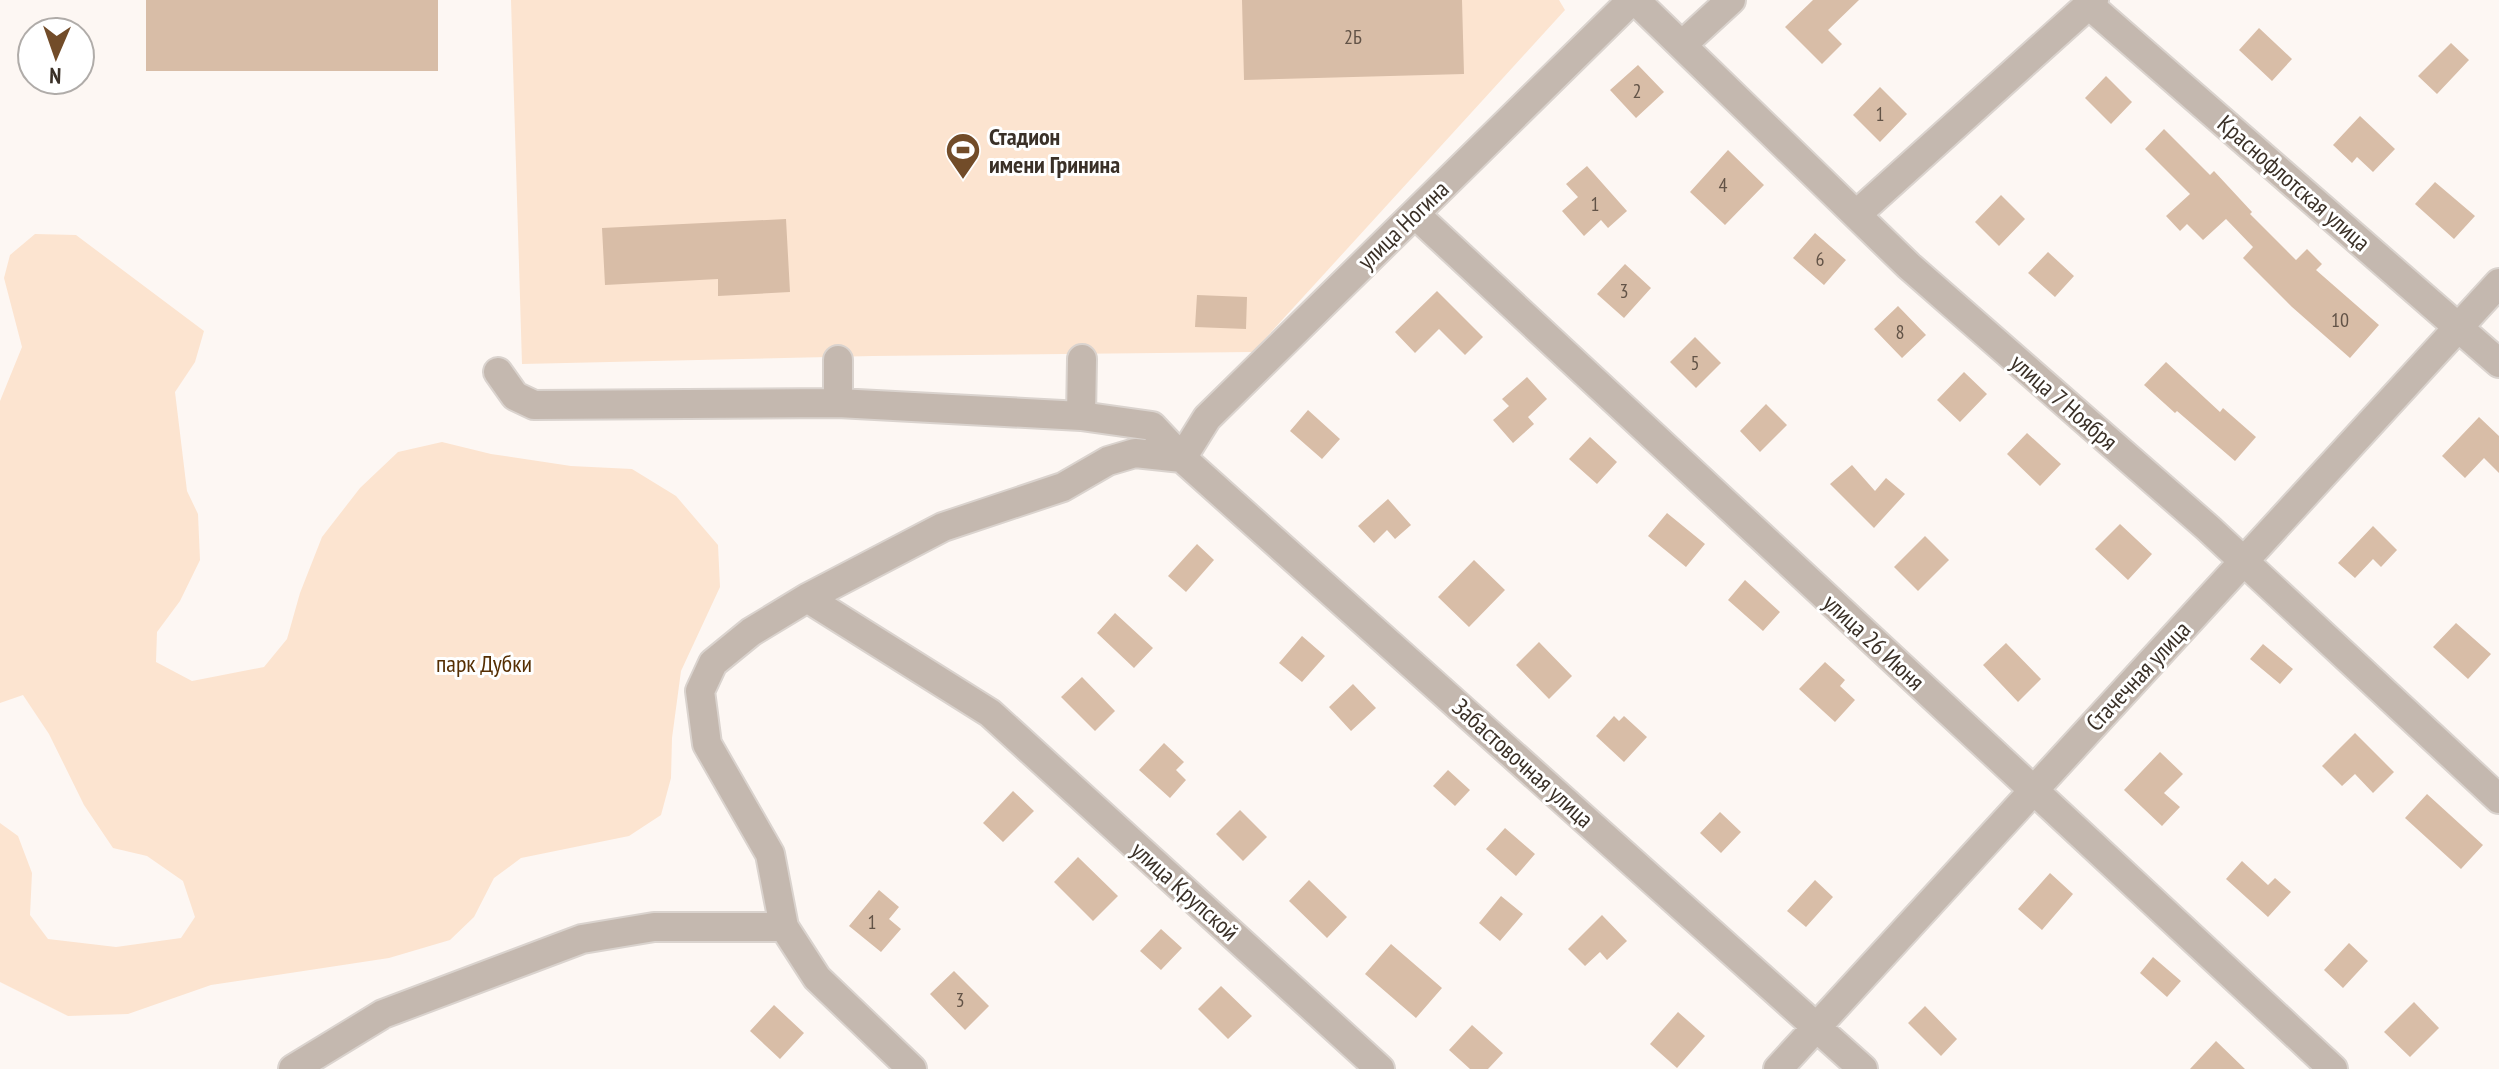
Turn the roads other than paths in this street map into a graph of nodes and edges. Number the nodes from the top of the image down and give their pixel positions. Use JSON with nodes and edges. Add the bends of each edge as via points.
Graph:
{"nodes":[{"id":1,"x":1634,"y":0,"type":"edge"},
{"id":2,"x":1731,"y":0,"type":"edge"},
{"id":3,"x":2092,"y":2,"type":"edge"},
{"id":4,"x":1682,"y":45,"type":"junction"},
{"id":5,"x":1415,"y":214,"type":"junction"},
{"id":6,"x":1857,"y":214,"type":"junction"},
{"id":7,"x":2499,"y":283,"type":"edge"},
{"id":8,"x":2459,"y":327,"type":"junction"},
{"id":9,"x":1082,"y":359,"type":"dead end"},
{"id":10,"x":838,"y":360,"type":"dead end"},
{"id":11,"x":2499,"y":363,"type":"edge"},
{"id":12,"x":498,"y":372,"type":"dead end"},
{"id":13,"x":838,"y":403,"type":"junction"},
{"id":14,"x":1081,"y":416,"type":"junction"},
{"id":15,"x":1182,"y":458,"type":"junction"},
{"id":16,"x":2244,"y":561,"type":"junction"},
{"id":17,"x":807,"y":598,"type":"junction"},
{"id":18,"x":2033,"y":790,"type":"junction"},
{"id":19,"x":2499,"y":799,"type":"edge"},
{"id":20,"x":784,"y":927,"type":"junction"},
{"id":21,"x":1818,"y":1027,"type":"junction"},
{"id":22,"x":293,"y":1069,"type":"edge"},
{"id":23,"x":912,"y":1069,"type":"edge"},
{"id":24,"x":1380,"y":1069,"type":"edge"},
{"id":25,"x":1778,"y":1069,"type":"edge"},
{"id":26,"x":1863,"y":1069,"type":"edge"},
{"id":27,"x":2333,"y":1069,"type":"edge"}],
"edges":[{"from":1,"to":4,"type":"street","name":"улица 7 Ноября"},
{"from":1,"to":5,"type":"street","name":"улица Ногина"},
{"from":2,"to":4,"type":"street"},
{"from":3,"to":6,"type":"street"},
{"from":3,"to":8,"type":"street","name":"Краснофлотская улица"},
{"from":4,"to":6,"type":"street","name":"улица 7 Ноября"},
{"from":5,"to":15,"type":"street","name":"улица Ногина","via":[[1207,418]]},
{"from":5,"to":18,"type":"street","name":"улица 26 Июня"},
{"from":6,"to":16,"type":"street","name":"улица 7 Ноября","via":[[1909,266]]},
{"from":7,"to":8,"type":"street","name":"Стачечная улица"},
{"from":8,"to":11,"type":"street","name":"Краснофлотская улица"},
{"from":8,"to":16,"type":"street","name":"Стачечная улица"},
{"from":9,"to":14,"type":"street"},
{"from":10,"to":13,"type":"street"},
{"from":12,"to":13,"type":"street","name":"Забастовочная улица","via":[[515,396],[534,405]]},
{"from":13,"to":14,"type":"street","name":"Забастовочная улица"},
{"from":14,"to":15,"type":"street","name":"Забастовочная улица","via":[[1152,426]]},
{"from":15,"to":17,"type":"street","via":[[1135,453],[1108,461],[1063,487],[943,527]]},
{"from":15,"to":21,"type":"street","name":"Забастовочная улица"},
{"from":16,"to":18,"type":"street","name":"Стачечная улица"},
{"from":16,"to":19,"type":"street","name":"улица 7 Ноября"},
{"from":17,"to":20,"type":"street","via":[[713,663],[700,691],[707,744],[770,854]]},
{"from":17,"to":24,"type":"street","name":"улица Крупской","via":[[990,713]]},
{"from":18,"to":21,"type":"street","name":"Стачечная улица"},
{"from":18,"to":27,"type":"street","name":"улица 26 Июня"},
{"from":20,"to":22,"type":"street","via":[[654,927],[582,939],[383,1014]]},
{"from":20,"to":23,"type":"street","via":[[817,978]]},
{"from":21,"to":25,"type":"street","name":"Стачечная улица"},
{"from":21,"to":26,"type":"street","name":"Забастовочная улица"}]}
